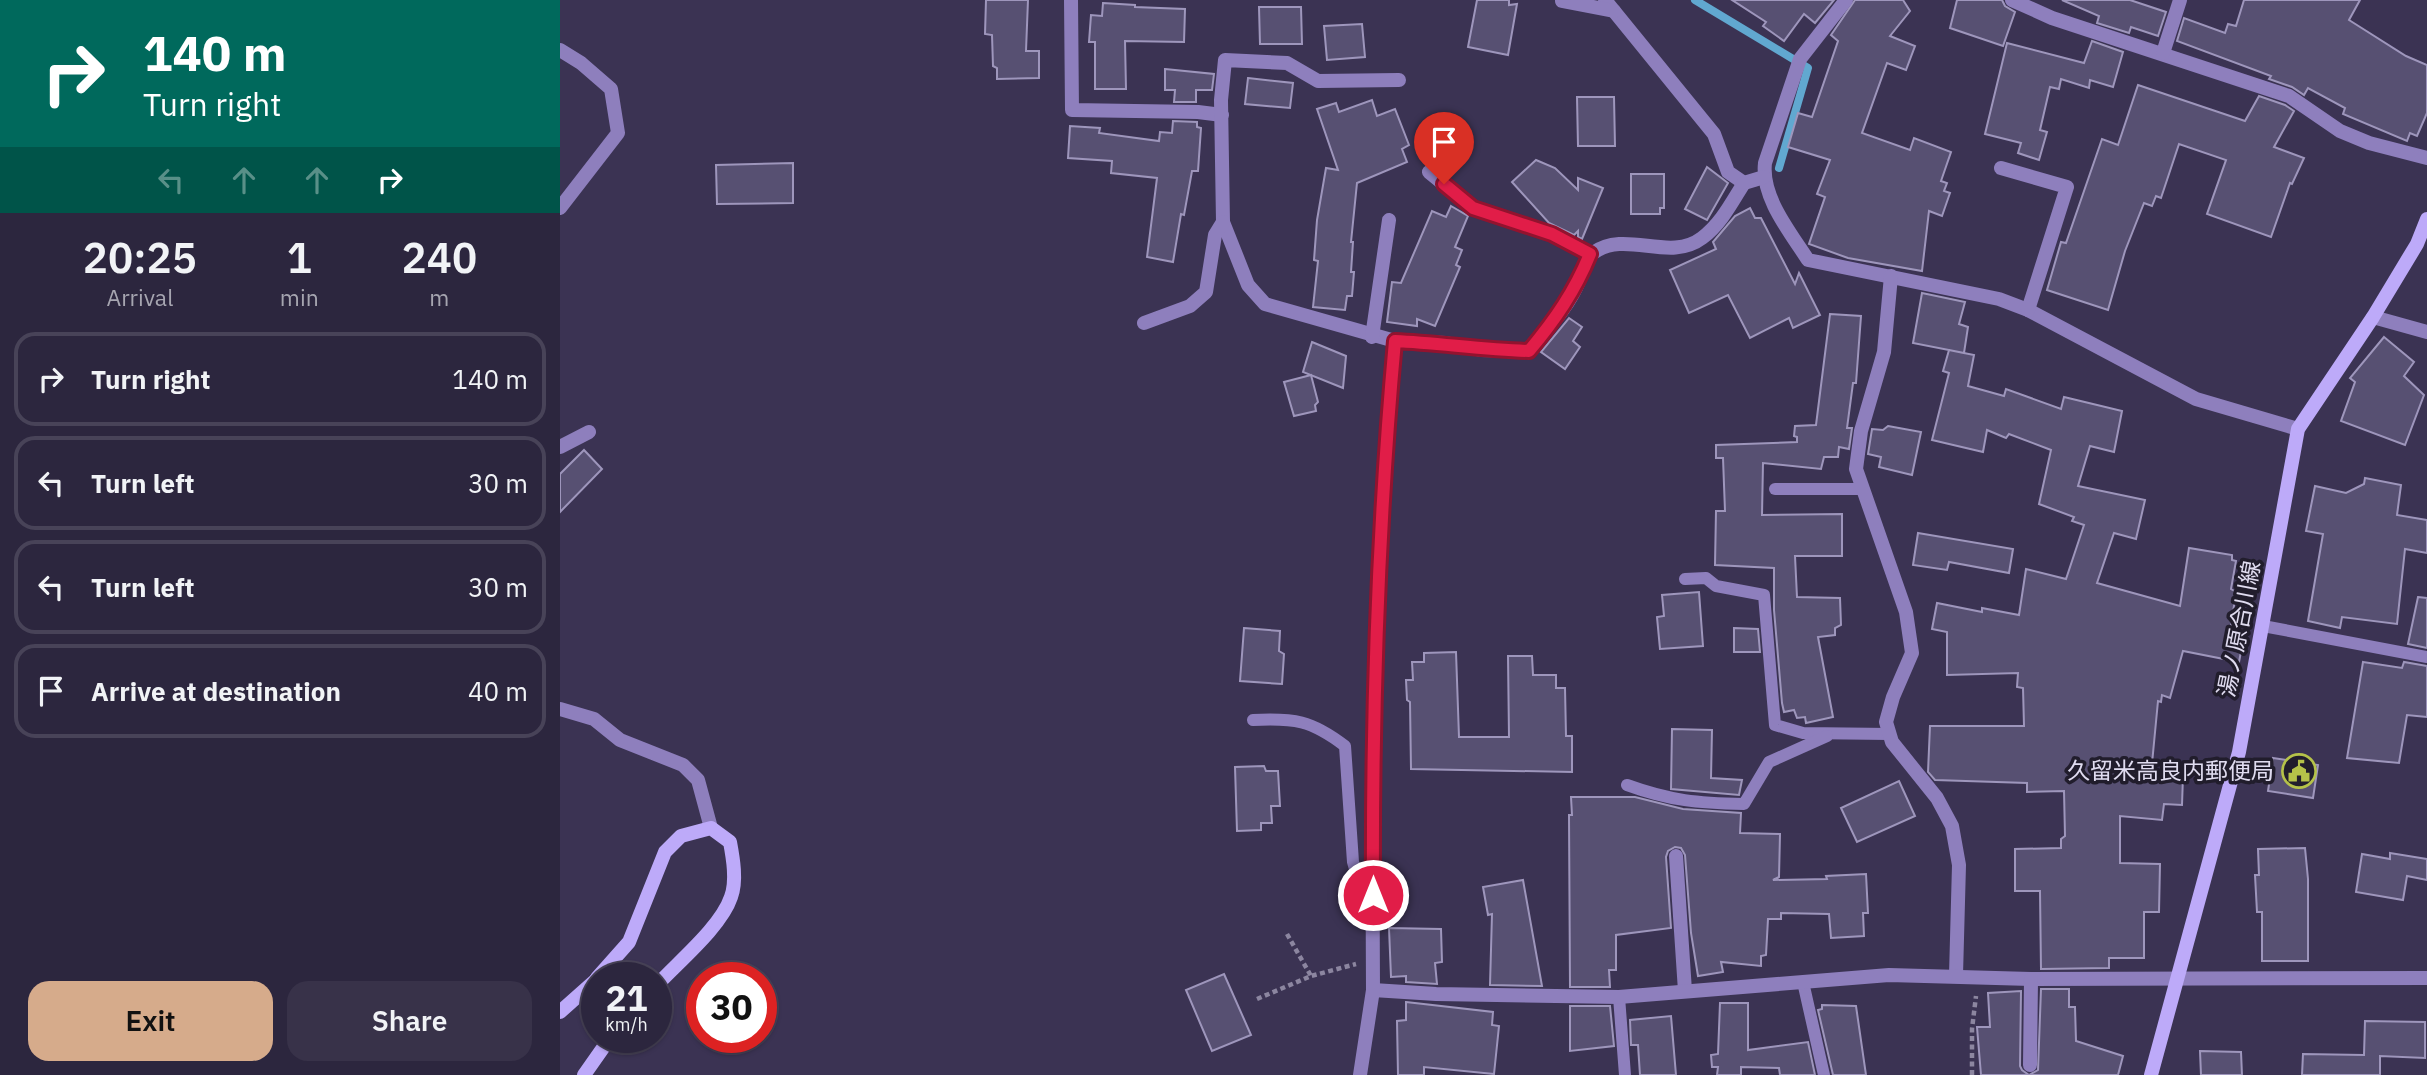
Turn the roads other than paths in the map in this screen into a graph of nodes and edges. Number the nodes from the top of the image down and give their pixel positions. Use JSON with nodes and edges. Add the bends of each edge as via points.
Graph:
{"nodes":[{"id":1,"x":1071,"y":0,"type":"edge"},
{"id":2,"x":1846,"y":0,"type":"edge"},
{"id":3,"x":2012,"y":0,"type":"edge"},
{"id":4,"x":2180,"y":0,"type":"edge"},
{"id":5,"x":1562,"y":1,"type":"edge"},
{"id":6,"x":1610,"y":5,"type":"edge"},
{"id":7,"x":560,"y":50,"type":"edge"},
{"id":8,"x":2163,"y":53,"type":"junction"},
{"id":9,"x":1399,"y":80,"type":"dead end"},
{"id":10,"x":1222,"y":115,"type":"junction"},
{"id":11,"x":2427,"y":159,"type":"edge"},
{"id":12,"x":2001,"y":168,"type":"dead end"},
{"id":13,"x":1429,"y":172,"type":"dead end"},
{"id":14,"x":1764,"y":177,"type":"junction"},
{"id":15,"x":1744,"y":183,"type":"junction"},
{"id":16,"x":560,"y":208,"type":"edge"},
{"id":17,"x":2427,"y":219,"type":"edge"},
{"id":18,"x":1389,"y":220,"type":"dead end"},
{"id":19,"x":1223,"y":222,"type":"junction"},
{"id":20,"x":1590,"y":254,"type":"junction"},
{"id":21,"x":1891,"y":276,"type":"junction"},
{"id":22,"x":2028,"y":310,"type":"junction"},
{"id":23,"x":2373,"y":317,"type":"junction"},
{"id":24,"x":1144,"y":323,"type":"dead end"},
{"id":25,"x":2427,"y":332,"type":"edge"},
{"id":26,"x":1372,"y":337,"type":"junction"},
{"id":27,"x":1395,"y":341,"type":"junction"},
{"id":28,"x":2298,"y":429,"type":"junction"},
{"id":29,"x":589,"y":432,"type":"dead end"},
{"id":30,"x":560,"y":447,"type":"edge"},
{"id":31,"x":1775,"y":489,"type":"dead end"},
{"id":32,"x":1862,"y":489,"type":"junction"},
{"id":33,"x":1685,"y":579,"type":"dead end"},
{"id":34,"x":2263,"y":626,"type":"junction"},
{"id":35,"x":2427,"y":657,"type":"edge"},
{"id":36,"x":560,"y":709,"type":"edge"},
{"id":37,"x":1253,"y":720,"type":"dead end"},
{"id":38,"x":1831,"y":734,"type":"junction"},
{"id":39,"x":1889,"y":734,"type":"junction"},
{"id":40,"x":1627,"y":785,"type":"dead end"},
{"id":41,"x":711,"y":828,"type":"junction"},
{"id":42,"x":1676,"y":856,"type":"dead end"},
{"id":43,"x":1373,"y":895,"type":"junction"},
{"id":44,"x":611,"y":962,"type":"edge"},
{"id":45,"x":672,"y":969,"type":"edge"},
{"id":46,"x":1956,"y":975,"type":"junction"},
{"id":47,"x":2176,"y":978,"type":"junction"},
{"id":48,"x":2427,"y":978,"type":"edge"},
{"id":49,"x":2031,"y":979,"type":"junction"},
{"id":50,"x":1803,"y":982,"type":"junction"},
{"id":51,"x":1373,"y":990,"type":"junction"},
{"id":52,"x":1685,"y":991,"type":"junction"},
{"id":53,"x":581,"y":993,"type":"edge"},
{"id":54,"x":1619,"y":997,"type":"junction"},
{"id":55,"x":560,"y":1012,"type":"edge"},
{"id":56,"x":599,"y":1053,"type":"edge"},
{"id":57,"x":2030,"y":1065,"type":"dead end"},
{"id":58,"x":584,"y":1075,"type":"edge"},
{"id":59,"x":1360,"y":1075,"type":"edge"},
{"id":60,"x":1625,"y":1075,"type":"edge"},
{"id":61,"x":1825,"y":1075,"type":"edge"},
{"id":62,"x":2151,"y":1075,"type":"edge"}],
"edges":[{"from":1,"to":10,"type":"street","via":[[1072,110]]},
{"from":2,"to":14,"type":"street","via":[[1800,59]]},
{"from":3,"to":8,"type":"street","via":[[2052,18]]},
{"from":4,"to":8,"type":"street"},
{"from":5,"to":6,"type":"street"},
{"from":6,"to":15,"type":"street","via":[[1714,134],[1728,172]]},
{"from":7,"to":16,"type":"street","via":[[611,89],[618,134]]},
{"from":8,"to":11,"type":"street","via":[[2289,96],[2340,131]]},
{"from":9,"to":10,"type":"street","via":[[1318,81],[1287,63],[1226,60]]},
{"from":10,"to":19,"type":"street"},
{"from":12,"to":22,"type":"street","via":[[2067,187]]},
{"from":13,"to":20,"type":"street","via":[[1473,208],[1545,231]]},
{"from":14,"to":15,"type":"street"},
{"from":14,"to":21,"type":"street","via":[[1781,219],[1808,260]]},
{"from":15,"to":20,"type":"street","via":[[1701,240],[1682,248],[1622,243]]},
{"from":17,"to":23,"type":"main road","name":"湯ノ原合川線"},
{"from":18,"to":26,"type":"street"},
{"from":19,"to":24,"type":"street","via":[[1215,235],[1206,292],[1190,306]]},
{"from":19,"to":26,"type":"street","via":[[1248,285],[1265,304]]},
{"from":20,"to":27,"type":"street","via":[[1557,318],[1529,351]]},
{"from":21,"to":22,"type":"street","via":[[1999,299]]},
{"from":21,"to":32,"type":"street","via":[[1884,352],[1861,431],[1856,469]]},
{"from":22,"to":28,"type":"street","via":[[2196,399]]},
{"from":23,"to":25,"type":"street"},
{"from":23,"to":28,"type":"main road","name":"湯ノ原合川線"},
{"from":26,"to":27,"type":"street"},
{"from":27,"to":43,"type":"street","via":[[1374,704]]},
{"from":28,"to":34,"type":"main road","name":"湯ノ原合川線"},
{"from":29,"to":30,"type":"street"},
{"from":31,"to":32,"type":"lane"},
{"from":32,"to":39,"type":"street","via":[[1906,612],[1912,653],[1886,722]]},
{"from":33,"to":38,"type":"lane","via":[[1706,578],[1716,586],[1764,596],[1775,725],[1802,733]]},
{"from":34,"to":35,"type":"lane"},
{"from":34,"to":47,"type":"main road","name":"湯ノ原合川線","via":[[2239,752]]},
{"from":36,"to":41,"type":"street","via":[[594,719],[620,740],[683,765],[698,780]]},
{"from":37,"to":43,"type":"lane","via":[[1283,719],[1321,728],[1345,746],[1353,862],[1360,887]]},
{"from":38,"to":39,"type":"lane"},
{"from":38,"to":40,"type":"lane","via":[[1769,762],[1744,804],[1663,798]]},
{"from":39,"to":46,"type":"street","via":[[1952,825],[1959,865]]},
{"from":41,"to":44,"type":"main road","via":[[681,836],[665,852],[629,942]]},
{"from":41,"to":45,"type":"main road","via":[[730,842],[732,897],[718,921]]},
{"from":42,"to":52,"type":"street"},
{"from":43,"to":51,"type":"street"},
{"from":46,"to":49,"type":"street"},
{"from":46,"to":50,"type":"street"},
{"from":47,"to":48,"type":"street"},
{"from":47,"to":49,"type":"street"},
{"from":47,"to":62,"type":"main road","name":"湯ノ原合川線"},
{"from":49,"to":57,"type":"street"},
{"from":50,"to":52,"type":"street"},
{"from":50,"to":61,"type":"lane"},
{"from":51,"to":54,"type":"street"},
{"from":51,"to":59,"type":"street"},
{"from":52,"to":54,"type":"street"},
{"from":53,"to":55,"type":"main road"},
{"from":54,"to":60,"type":"lane"},
{"from":56,"to":58,"type":"main road"}]}
